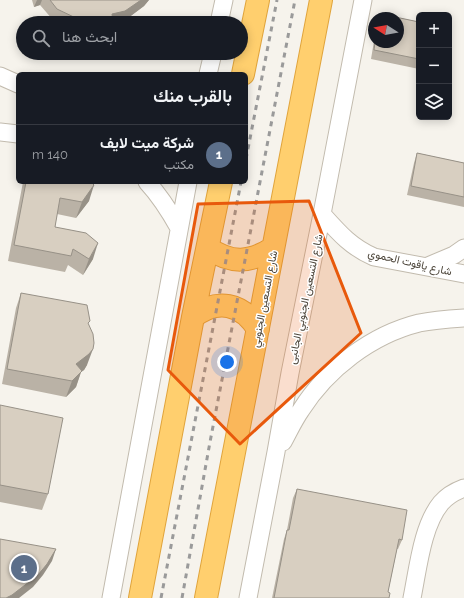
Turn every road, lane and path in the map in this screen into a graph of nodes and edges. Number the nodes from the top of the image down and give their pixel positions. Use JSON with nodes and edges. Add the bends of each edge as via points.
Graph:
{"nodes":[{"id":1,"x":224,"y":0,"type":"edge"},
{"id":2,"x":258,"y":0,"type":"edge"},
{"id":3,"x":321,"y":0,"type":"edge"},
{"id":4,"x":363,"y":0,"type":"edge"},
{"id":5,"x":221,"y":16,"type":"edge"},
{"id":6,"x":248,"y":49,"type":"edge"},
{"id":7,"x":211,"y":60,"type":"edge"},
{"id":8,"x":246,"y":60,"type":"edge"},
{"id":9,"x":208,"y":72,"type":"edge"},
{"id":10,"x":243,"y":72,"type":"edge"},
{"id":11,"x":0,"y":76,"type":"edge"},
{"id":12,"x":16,"y":83,"type":"edge"},
{"id":13,"x":0,"y":132,"type":"edge"},
{"id":14,"x":16,"y":134,"type":"edge"},
{"id":15,"x":149,"y":184,"type":"edge"},
{"id":16,"x":188,"y":184,"type":"edge"},
{"id":17,"x":221,"y":184,"type":"edge"},
{"id":18,"x":322,"y":214,"type":"junction"},
{"id":19,"x":179,"y":228,"type":"junction"},
{"id":20,"x":208,"y":248,"type":"junction"},
{"id":21,"x":273,"y":248,"type":"junction"},
{"id":22,"x":464,"y":248,"type":"edge"},
{"id":23,"x":428,"y":266,"type":"junction"},
{"id":24,"x":464,"y":274,"type":"edge"},
{"id":25,"x":193,"y":317,"type":"junction"},
{"id":26,"x":464,"y":318,"type":"edge"},
{"id":27,"x":258,"y":329,"type":"junction"},
{"id":28,"x":276,"y":452,"type":"junction"},
{"id":29,"x":464,"y":488,"type":"edge"},
{"id":30,"x":111,"y":598,"type":"edge"},
{"id":31,"x":140,"y":598,"type":"edge"},
{"id":32,"x":206,"y":598,"type":"edge"},
{"id":33,"x":248,"y":598,"type":"edge"},
{"id":34,"x":412,"y":598,"type":"edge"}],
"edges":[{"from":1,"to":5,"type":"street"},
{"from":2,"to":6,"type":"highway"},
{"from":3,"to":21,"type":"highway","name":"شارع التسعين الجنوبي"},
{"from":4,"to":18,"type":"street","name":"شارع التسعين الجنوبي الجانبى"},
{"from":7,"to":9,"type":"street"},
{"from":8,"to":10,"type":"highway"},
{"from":11,"to":12,"type":"street"},
{"from":13,"to":14,"type":"street"},
{"from":15,"to":19,"type":"street"},
{"from":16,"to":19,"type":"street"},
{"from":17,"to":20,"type":"highway"},
{"from":18,"to":23,"type":"street","name":"شارع ياقوت الحموي","via":[[348,242],[363,252],[374,257]]},
{"from":18,"to":28,"type":"street","name":"شارع التسعين الجنوبي الجانبى"},
{"from":19,"to":30,"type":"street"},
{"from":20,"to":21,"type":"highway","via":[[225,258],[240,260],[256,258]]},
{"from":20,"to":25,"type":"highway"},
{"from":21,"to":27,"type":"highway","name":"شارع التسعين الجنوبي"},
{"from":22,"to":23,"type":"street"},
{"from":23,"to":24,"type":"street","name":"شارع ياقوت الحموي"},
{"from":25,"to":27,"type":"highway","via":[[207,308],[233,307],[248,315]]},
{"from":25,"to":31,"type":"highway"},
{"from":26,"to":28,"type":"street","via":[[444,319],[408,327],[379,338],[359,350],[314,392]]},
{"from":27,"to":32,"type":"highway","name":"شارع التسعين الجنوبي"},
{"from":28,"to":33,"type":"street","name":"شارع التسعين الجنوبي الجانبى"},
{"from":29,"to":34,"type":"street","via":[[441,502],[433,515],[426,531]]}]}
